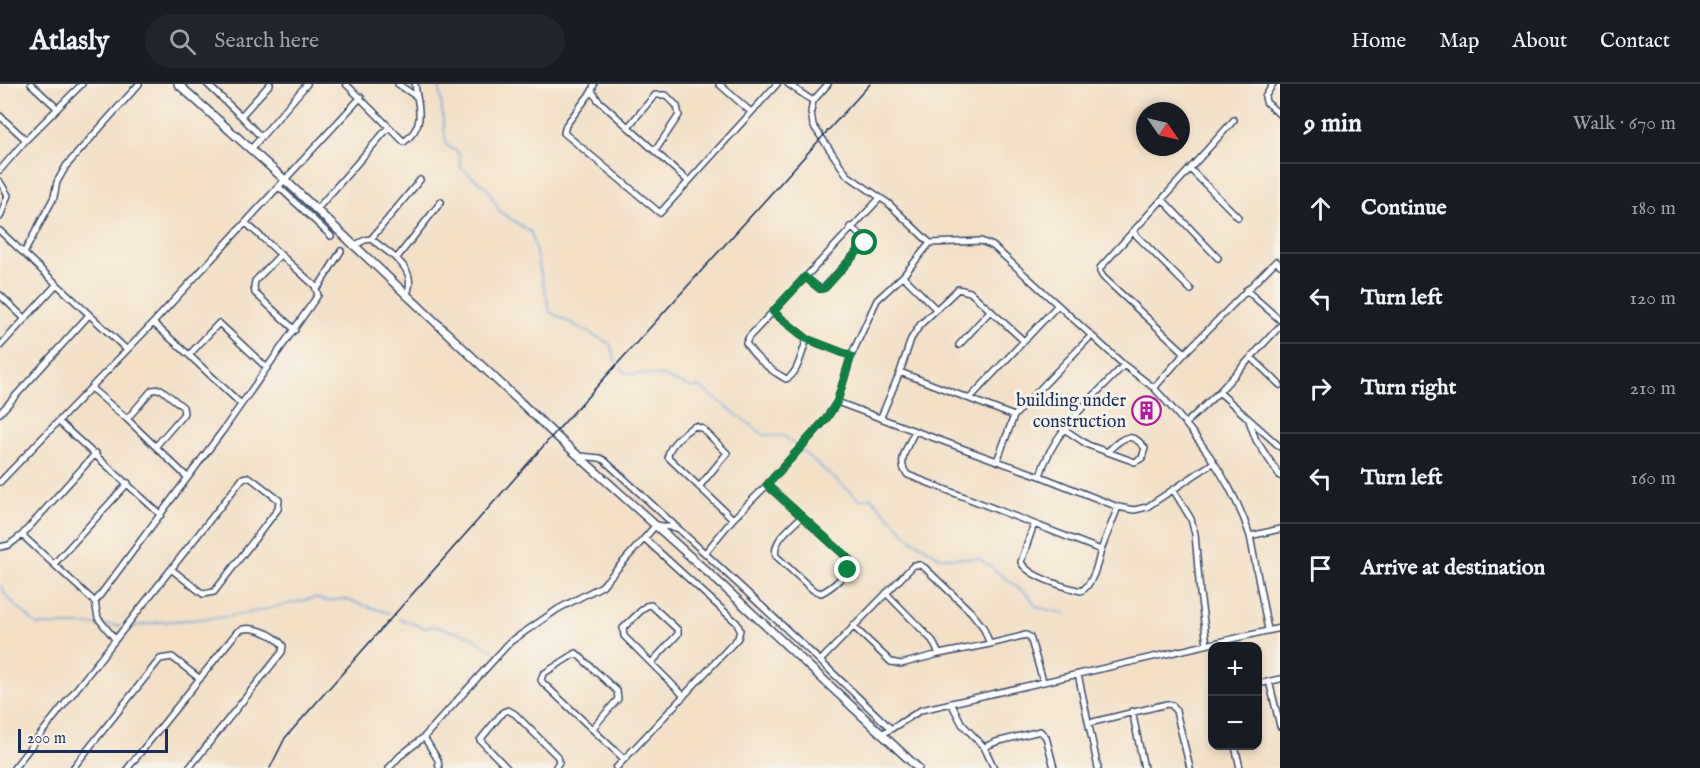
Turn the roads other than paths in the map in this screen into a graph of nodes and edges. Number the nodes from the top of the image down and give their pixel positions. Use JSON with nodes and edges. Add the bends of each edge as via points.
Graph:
{"nodes":[{"id":1,"x":31,"y":84,"type":"edge"},
{"id":2,"x":81,"y":84,"type":"edge"},
{"id":3,"x":139,"y":84,"type":"edge"},
{"id":4,"x":177,"y":84,"type":"edge"},
{"id":5,"x":207,"y":84,"type":"edge"},
{"id":6,"x":270,"y":84,"type":"edge"},
{"id":7,"x":308,"y":84,"type":"edge"},
{"id":8,"x":346,"y":84,"type":"edge"},
{"id":9,"x":398,"y":84,"type":"edge"},
{"id":10,"x":415,"y":84,"type":"edge"},
{"id":11,"x":719,"y":84,"type":"edge"},
{"id":12,"x":777,"y":84,"type":"edge"},
{"id":13,"x":788,"y":84,"type":"edge"},
{"id":14,"x":828,"y":84,"type":"edge"},
{"id":15,"x":1273,"y":84,"type":"edge"},
{"id":16,"x":593,"y":87,"type":"edge"},
{"id":17,"x":361,"y":97,"type":"junction"},
{"id":18,"x":417,"y":97,"type":"junction"},
{"id":19,"x":586,"y":100,"type":"junction"},
{"id":20,"x":598,"y":100,"type":"junction"},
{"id":21,"x":813,"y":101,"type":"junction"},
{"id":22,"x":57,"y":108,"type":"junction"},
{"id":23,"x":751,"y":112,"type":"junction"},
{"id":24,"x":1280,"y":115,"type":"edge"},
{"id":25,"x":0,"y":116,"type":"edge"},
{"id":26,"x":241,"y":116,"type":"junction"},
{"id":27,"x":1234,"y":120,"type":"dead end"},
{"id":28,"x":389,"y":127,"type":"junction"},
{"id":29,"x":628,"y":127,"type":"junction"},
{"id":30,"x":261,"y":137,"type":"junction"},
{"id":31,"x":26,"y":140,"type":"junction"},
{"id":32,"x":251,"y":149,"type":"junction"},
{"id":33,"x":656,"y":151,"type":"junction"},
{"id":34,"x":1190,"y":169,"type":"junction"},
{"id":35,"x":0,"y":170,"type":"edge"},
{"id":36,"x":285,"y":180,"type":"junction"},
{"id":37,"x":420,"y":180,"type":"dead end"},
{"id":38,"x":688,"y":181,"type":"junction"},
{"id":39,"x":0,"y":182,"type":"edge"},
{"id":40,"x":279,"y":187,"type":"junction"},
{"id":41,"x":880,"y":198,"type":"junction"},
{"id":42,"x":1163,"y":200,"type":"junction"},
{"id":43,"x":441,"y":202,"type":"dead end"},
{"id":44,"x":317,"y":209,"type":"junction"},
{"id":45,"x":0,"y":217,"type":"edge"},
{"id":46,"x":1238,"y":217,"type":"dead end"},
{"id":47,"x":246,"y":223,"type":"junction"},
{"id":48,"x":850,"y":227,"type":"junction"},
{"id":49,"x":0,"y":231,"type":"edge"},
{"id":50,"x":1133,"y":232,"type":"junction"},
{"id":51,"x":331,"y":236,"type":"dead end"},
{"id":52,"x":372,"y":239,"type":"junction"},
{"id":53,"x":930,"y":243,"type":"junction"},
{"id":54,"x":353,"y":246,"type":"junction"},
{"id":55,"x":341,"y":252,"type":"dead end"},
{"id":56,"x":24,"y":253,"type":"junction"},
{"id":57,"x":280,"y":255,"type":"junction"},
{"id":58,"x":1218,"y":258,"type":"dead end"},
{"id":59,"x":396,"y":259,"type":"junction"},
{"id":60,"x":1280,"y":265,"type":"edge"},
{"id":61,"x":903,"y":276,"type":"junction"},
{"id":62,"x":805,"y":277,"type":"junction"},
{"id":63,"x":56,"y":285,"type":"junction"},
{"id":64,"x":319,"y":286,"type":"dead end"},
{"id":65,"x":1191,"y":290,"type":"dead end"},
{"id":66,"x":1246,"y":290,"type":"junction"},
{"id":67,"x":0,"y":295,"type":"edge"},
{"id":68,"x":406,"y":296,"type":"junction"},
{"id":69,"x":1058,"y":305,"type":"junction"},
{"id":70,"x":936,"y":309,"type":"junction"},
{"id":71,"x":991,"y":310,"type":"junction"},
{"id":72,"x":773,"y":312,"type":"junction"},
{"id":73,"x":89,"y":315,"type":"junction"},
{"id":74,"x":25,"y":319,"type":"junction"},
{"id":75,"x":1280,"y":320,"type":"edge"},
{"id":76,"x":153,"y":324,"type":"junction"},
{"id":77,"x":1280,"y":326,"type":"edge"},
{"id":78,"x":295,"y":330,"type":"junction"},
{"id":79,"x":1091,"y":336,"type":"junction"},
{"id":80,"x":807,"y":339,"type":"junction"},
{"id":81,"x":1024,"y":340,"type":"junction"},
{"id":82,"x":958,"y":345,"type":"dead end"},
{"id":83,"x":0,"y":346,"type":"edge"},
{"id":84,"x":127,"y":350,"type":"junction"},
{"id":85,"x":1185,"y":352,"type":"junction"},
{"id":86,"x":189,"y":355,"type":"junction"},
{"id":87,"x":851,"y":356,"type":"junction"},
{"id":88,"x":1251,"y":357,"type":"junction"},
{"id":89,"x":1124,"y":365,"type":"junction"},
{"id":90,"x":267,"y":368,"type":"junction"},
{"id":91,"x":900,"y":372,"type":"junction"},
{"id":92,"x":1280,"y":385,"type":"edge"},
{"id":93,"x":1154,"y":387,"type":"junction"},
{"id":94,"x":91,"y":388,"type":"junction"},
{"id":95,"x":1219,"y":392,"type":"junction"},
{"id":96,"x":970,"y":398,"type":"junction"},
{"id":97,"x":837,"y":402,"type":"junction"},
{"id":98,"x":241,"y":404,"type":"junction"},
{"id":99,"x":0,"y":413,"type":"edge"},
{"id":100,"x":1014,"y":416,"type":"junction"},
{"id":101,"x":881,"y":417,"type":"junction"},
{"id":102,"x":1248,"y":417,"type":"junction"},
{"id":103,"x":127,"y":419,"type":"junction"},
{"id":104,"x":59,"y":422,"type":"junction"},
{"id":105,"x":1186,"y":423,"type":"junction"},
{"id":106,"x":1064,"y":429,"type":"junction"},
{"id":107,"x":915,"y":431,"type":"junction"},
{"id":108,"x":156,"y":446,"type":"junction"},
{"id":109,"x":1280,"y":447,"type":"edge"},
{"id":110,"x":1107,"y":452,"type":"junction"},
{"id":111,"x":96,"y":453,"type":"junction"},
{"id":112,"x":580,"y":456,"type":"junction"},
{"id":113,"x":998,"y":461,"type":"junction"},
{"id":114,"x":1214,"y":463,"type":"junction"},
{"id":115,"x":1040,"y":476,"type":"junction"},
{"id":116,"x":1280,"y":476,"type":"edge"},
{"id":117,"x":188,"y":477,"type":"junction"},
{"id":118,"x":0,"y":482,"type":"edge"},
{"id":119,"x":128,"y":483,"type":"junction"},
{"id":120,"x":767,"y":485,"type":"junction"},
{"id":121,"x":699,"y":487,"type":"junction"},
{"id":122,"x":1174,"y":491,"type":"junction"},
{"id":123,"x":1118,"y":507,"type":"junction"},
{"id":124,"x":161,"y":514,"type":"junction"},
{"id":125,"x":801,"y":517,"type":"junction"},
{"id":126,"x":733,"y":519,"type":"junction"},
{"id":127,"x":1034,"y":524,"type":"junction"},
{"id":128,"x":656,"y":525,"type":"junction"},
{"id":129,"x":678,"y":528,"type":"junction"},
{"id":130,"x":1280,"y":529,"type":"edge"},
{"id":131,"x":22,"y":535,"type":"junction"},
{"id":132,"x":1250,"y":536,"type":"junction"},
{"id":133,"x":645,"y":539,"type":"junction"},
{"id":134,"x":0,"y":547,"type":"edge"},
{"id":135,"x":1101,"y":550,"type":"junction"},
{"id":136,"x":705,"y":553,"type":"junction"},
{"id":137,"x":54,"y":564,"type":"junction"},
{"id":138,"x":171,"y":569,"type":"junction"},
{"id":139,"x":725,"y":571,"type":"junction"},
{"id":140,"x":723,"y":586,"type":"junction"},
{"id":141,"x":886,"y":593,"type":"junction"},
{"id":142,"x":94,"y":602,"type":"junction"},
{"id":143,"x":853,"y":626,"type":"junction"},
{"id":144,"x":1280,"y":627,"type":"edge"},
{"id":145,"x":1268,"y":630,"type":"junction"},
{"id":146,"x":115,"y":639,"type":"junction"},
{"id":147,"x":1225,"y":642,"type":"edge"},
{"id":148,"x":990,"y":644,"type":"junction"},
{"id":149,"x":1207,"y":644,"type":"joint"},
{"id":150,"x":939,"y":654,"type":"junction"},
{"id":151,"x":816,"y":656,"type":"junction"},
{"id":152,"x":822,"y":660,"type":"junction"},
{"id":153,"x":651,"y":663,"type":"junction"},
{"id":154,"x":808,"y":665,"type":"junction"},
{"id":155,"x":1078,"y":674,"type":"junction"},
{"id":156,"x":200,"y":679,"type":"junction"},
{"id":157,"x":1280,"y":679,"type":"edge"},
{"id":158,"x":1043,"y":681,"type":"junction"},
{"id":159,"x":1269,"y":681,"type":"junction"},
{"id":160,"x":1262,"y":683,"type":"edge"},
{"id":161,"x":684,"y":696,"type":"junction"},
{"id":162,"x":951,"y":703,"type":"junction"},
{"id":163,"x":1132,"y":711,"type":"junction"},
{"id":164,"x":1089,"y":723,"type":"junction"},
{"id":165,"x":1280,"y":726,"type":"edge"},
{"id":166,"x":592,"y":729,"type":"junction"},
{"id":167,"x":891,"y":729,"type":"junction"},
{"id":168,"x":881,"y":734,"type":"junction"},
{"id":169,"x":424,"y":737,"type":"junction"},
{"id":170,"x":984,"y":747,"type":"junction"},
{"id":171,"x":1236,"y":750,"type":"edge"},
{"id":172,"x":624,"y":759,"type":"junction"},
{"id":173,"x":14,"y":768,"type":"edge"},
{"id":174,"x":73,"y":768,"type":"edge"},
{"id":175,"x":128,"y":768,"type":"edge"},
{"id":176,"x":189,"y":768,"type":"edge"},
{"id":177,"x":389,"y":768,"type":"edge"},
{"id":178,"x":440,"y":768,"type":"edge"},
{"id":179,"x":507,"y":768,"type":"edge"},
{"id":180,"x":555,"y":768,"type":"edge"},
{"id":181,"x":616,"y":768,"type":"edge"},
{"id":182,"x":918,"y":768,"type":"edge"},
{"id":183,"x":994,"y":768,"type":"edge"},
{"id":184,"x":1054,"y":768,"type":"edge"},
{"id":185,"x":1097,"y":768,"type":"edge"},
{"id":186,"x":1143,"y":768,"type":"edge"},
{"id":187,"x":1190,"y":768,"type":"edge"},
{"id":188,"x":1240,"y":768,"type":"edge"}],
"edges":[{"from":1,"to":22,"type":"street"},
{"from":2,"to":22,"type":"street"},
{"from":3,"to":56,"type":"street","via":[[66,166]]},
{"from":4,"to":32,"type":"street"},
{"from":5,"to":26,"type":"street"},
{"from":6,"to":26,"type":"street"},
{"from":7,"to":30,"type":"street"},
{"from":8,"to":17,"type":"street"},
{"from":9,"to":18,"type":"street"},
{"from":10,"to":18,"type":"street"},
{"from":11,"to":23,"type":"street"},
{"from":12,"to":23,"type":"street"},
{"from":13,"to":21,"type":"street"},
{"from":14,"to":21,"type":"street"},
{"from":15,"to":24,"type":"street","via":[[1266,102]]},
{"from":16,"to":19,"type":"street"},
{"from":16,"to":20,"type":"street"},
{"from":17,"to":28,"type":"street"},
{"from":17,"to":36,"type":"street"},
{"from":18,"to":28,"type":"street","via":[[421,116],[409,139],[404,142]]},
{"from":19,"to":20,"type":"street"},
{"from":19,"to":38,"type":"street","via":[[566,124],[564,133],[660,213]]},
{"from":20,"to":29,"type":"street"},
{"from":21,"to":41,"type":"street","via":[[813,124],[839,164]]},
{"from":22,"to":31,"type":"street"},
{"from":23,"to":38,"type":"street"},
{"from":25,"to":31,"type":"street"},
{"from":26,"to":30,"type":"street"},
{"from":27,"to":34,"type":"street"},
{"from":28,"to":44,"type":"street"},
{"from":29,"to":33,"type":"street"},
{"from":29,"to":33,"type":"street","via":[[655,95],[666,95],[678,106],[679,115]]},
{"from":30,"to":32,"type":"street"},
{"from":31,"to":35,"type":"street"},
{"from":32,"to":36,"type":"street"},
{"from":33,"to":38,"type":"street"},
{"from":34,"to":42,"type":"street"},
{"from":34,"to":46,"type":"street"},
{"from":36,"to":40,"type":"street"},
{"from":36,"to":44,"type":"street"},
{"from":37,"to":52,"type":"street"},
{"from":39,"to":45,"type":"street","via":[[8,195]]},
{"from":40,"to":47,"type":"street"},
{"from":40,"to":51,"type":"street"},
{"from":41,"to":48,"type":"street"},
{"from":41,"to":53,"type":"street"},
{"from":42,"to":50,"type":"street"},
{"from":42,"to":58,"type":"street"},
{"from":43,"to":59,"type":"street"},
{"from":44,"to":54,"type":"street"},
{"from":47,"to":57,"type":"street"},
{"from":47,"to":76,"type":"street"},
{"from":48,"to":62,"type":"street"},
{"from":48,"to":62,"type":"street","via":[[865,238],[865,243],[825,288],[820,289]]},
{"from":49,"to":56,"type":"street"},
{"from":50,"to":65,"type":"street"},
{"from":50,"to":85,"type":"street","via":[[1100,272]]},
{"from":52,"to":54,"type":"street"},
{"from":52,"to":59,"type":"street"},
{"from":53,"to":61,"type":"street"},
{"from":53,"to":69,"type":"street","via":[[981,241],[993,246]]},
{"from":54,"to":68,"type":"street"},
{"from":55,"to":64,"type":"street"},
{"from":56,"to":63,"type":"street"},
{"from":57,"to":78,"type":"street","via":[[318,292]]},
{"from":57,"to":78,"type":"street","via":[[255,281],[255,293]]},
{"from":59,"to":68,"type":"street","via":[[410,275],[411,287]]},
{"from":60,"to":66,"type":"street","via":[[1276,261]]},
{"from":61,"to":70,"type":"street"},
{"from":61,"to":87,"type":"street","via":[[877,300]]},
{"from":62,"to":72,"type":"street"},
{"from":63,"to":73,"type":"street"},
{"from":63,"to":74,"type":"street"},
{"from":66,"to":75,"type":"street"},
{"from":66,"to":85,"type":"street"},
{"from":67,"to":74,"type":"street"},
{"from":68,"to":112,"type":"street"},
{"from":69,"to":79,"type":"street"},
{"from":69,"to":81,"type":"street"},
{"from":70,"to":71,"type":"street","via":[[952,293],[964,289]]},
{"from":70,"to":91,"type":"street","via":[[911,339]]},
{"from":71,"to":81,"type":"street"},
{"from":71,"to":82,"type":"street"},
{"from":72,"to":80,"type":"street"},
{"from":72,"to":80,"type":"street","via":[[746,343],[777,374],[786,379],[791,377]]},
{"from":73,"to":84,"type":"street"},
{"from":73,"to":99,"type":"street"},
{"from":74,"to":83,"type":"street"},
{"from":76,"to":84,"type":"street"},
{"from":76,"to":86,"type":"street"},
{"from":77,"to":88,"type":"street"},
{"from":78,"to":90,"type":"street"},
{"from":79,"to":89,"type":"street"},
{"from":79,"to":100,"type":"street"},
{"from":80,"to":87,"type":"street"},
{"from":81,"to":96,"type":"street"},
{"from":84,"to":94,"type":"street"},
{"from":85,"to":93,"type":"street"},
{"from":86,"to":90,"type":"street","via":[[219,323]]},
{"from":86,"to":98,"type":"street"},
{"from":87,"to":97,"type":"street"},
{"from":88,"to":92,"type":"street"},
{"from":88,"to":95,"type":"street"},
{"from":89,"to":93,"type":"street"},
{"from":89,"to":106,"type":"street"},
{"from":90,"to":98,"type":"street"},
{"from":91,"to":96,"type":"street"},
{"from":91,"to":101,"type":"street"},
{"from":93,"to":105,"type":"street"},
{"from":94,"to":103,"type":"street"},
{"from":94,"to":104,"type":"street"},
{"from":95,"to":102,"type":"street"},
{"from":95,"to":105,"type":"street"},
{"from":96,"to":100,"type":"street"},
{"from":97,"to":101,"type":"street"},
{"from":97,"to":120,"type":"street"},
{"from":98,"to":117,"type":"street"},
{"from":100,"to":113,"type":"street"},
{"from":101,"to":107,"type":"street"},
{"from":102,"to":109,"type":"street"},
{"from":102,"to":116,"type":"street","via":[[1256,441]]},
{"from":103,"to":108,"type":"street"},
{"from":103,"to":108,"type":"street","via":[[156,389],[183,407],[182,416]]},
{"from":104,"to":111,"type":"street"},
{"from":104,"to":118,"type":"street"},
{"from":105,"to":114,"type":"street"},
{"from":106,"to":110,"type":"street"},
{"from":106,"to":115,"type":"street","via":[[1044,460]]},
{"from":107,"to":113,"type":"street"},
{"from":107,"to":127,"type":"street","via":[[902,462],[908,475]]},
{"from":108,"to":117,"type":"street"},
{"from":110,"to":110,"type":"street","via":[[1135,462],[1142,458],[1145,448],[1131,437],[1122,439]]},
{"from":111,"to":119,"type":"street"},
{"from":111,"to":131,"type":"street"},
{"from":112,"to":128,"type":"street"},
{"from":112,"to":129,"type":"street","via":[[604,460]]},
{"from":113,"to":115,"type":"street"},
{"from":114,"to":122,"type":"street"},
{"from":114,"to":132,"type":"street","via":[[1231,488]]},
{"from":115,"to":123,"type":"street"},
{"from":117,"to":124,"type":"street"},
{"from":119,"to":124,"type":"street"},
{"from":119,"to":137,"type":"street"},
{"from":120,"to":125,"type":"street"},
{"from":120,"to":126,"type":"street"},
{"from":121,"to":121,"type":"street","via":[[668,453],[695,426],[727,453]]},
{"from":121,"to":126,"type":"street"},
{"from":122,"to":123,"type":"street","via":[[1147,507]]},
{"from":122,"to":149,"type":"street","via":[[1195,534]]},
{"from":123,"to":135,"type":"street"},
{"from":124,"to":142,"type":"street"},
{"from":125,"to":125,"type":"street","via":[[850,560],[848,570],[821,593],[813,590],[774,550]]},
{"from":126,"to":136,"type":"street"},
{"from":127,"to":135,"type":"street"},
{"from":127,"to":135,"type":"street","via":[[1021,562],[1033,574],[1081,591],[1086,589]]},
{"from":128,"to":129,"type":"street"},
{"from":128,"to":133,"type":"street"},
{"from":128,"to":140,"type":"street"},
{"from":129,"to":136,"type":"street"},
{"from":130,"to":132,"type":"street"},
{"from":131,"to":134,"type":"street"},
{"from":131,"to":137,"type":"street"},
{"from":132,"to":145,"type":"street"},
{"from":133,"to":161,"type":"street","via":[[739,627],[738,638]]},
{"from":133,"to":169,"type":"street","via":[[602,586],[558,609],[510,642]]},
{"from":136,"to":139,"type":"street"},
{"from":137,"to":142,"type":"street"},
{"from":138,"to":138,"type":"street","via":[[243,478],[252,479],[279,500],[278,509],[214,592],[202,594]]},
{"from":138,"to":146,"type":"street"},
{"from":139,"to":140,"type":"street"},
{"from":139,"to":151,"type":"street"},
{"from":140,"to":154,"type":"street"},
{"from":141,"to":143,"type":"street"},
{"from":141,"to":148,"type":"street","via":[[914,565],[920,565],[971,612]]},
{"from":141,"to":150,"type":"street","via":[[932,640]]},
{"from":142,"to":146,"type":"street","via":[[98,618]]},
{"from":143,"to":150,"type":"street","via":[[896,664]]},
{"from":143,"to":152,"type":"street"},
{"from":144,"to":145,"type":"street"},
{"from":145,"to":147,"type":"street"},
{"from":146,"to":173,"type":"street"},
{"from":148,"to":150,"type":"street"},
{"from":148,"to":158,"type":"street","via":[[1030,637]]},
{"from":149,"to":155,"type":"street"},
{"from":151,"to":152,"type":"street"},
{"from":151,"to":154,"type":"street"},
{"from":152,"to":167,"type":"street"},
{"from":153,"to":153,"type":"street","via":[[622,632],[651,605],[678,630]]},
{"from":153,"to":161,"type":"street"},
{"from":154,"to":168,"type":"street"},
{"from":155,"to":158,"type":"street"},
{"from":155,"to":164,"type":"street"},
{"from":156,"to":174,"type":"street","via":[[172,657],[160,659]]},
{"from":156,"to":175,"type":"street"},
{"from":156,"to":176,"type":"street","via":[[242,628],[250,627],[280,640],[283,646]]},
{"from":157,"to":159,"type":"street"},
{"from":158,"to":162,"type":"street"},
{"from":159,"to":160,"type":"street"},
{"from":159,"to":165,"type":"street"},
{"from":161,"to":172,"type":"street"},
{"from":162,"to":167,"type":"street","via":[[921,710]]},
{"from":162,"to":170,"type":"street","via":[[962,724]]},
{"from":163,"to":164,"type":"street"},
{"from":163,"to":186,"type":"street"},
{"from":163,"to":187,"type":"street","via":[[1172,705]]},
{"from":164,"to":185,"type":"street"},
{"from":166,"to":166,"type":"street","via":[[541,680],[543,674],[576,653],[619,694]]},
{"from":166,"to":172,"type":"street"},
{"from":167,"to":168,"type":"street"},
{"from":168,"to":182,"type":"street"},
{"from":169,"to":177,"type":"street"},
{"from":169,"to":178,"type":"street"},
{"from":170,"to":183,"type":"street"},
{"from":170,"to":184,"type":"street","via":[[1040,731],[1046,737]]},
{"from":171,"to":188,"type":"street"},
{"from":172,"to":181,"type":"street"},
{"from":179,"to":180,"type":"street","via":[[480,740],[508,710],[558,757]]}]}
